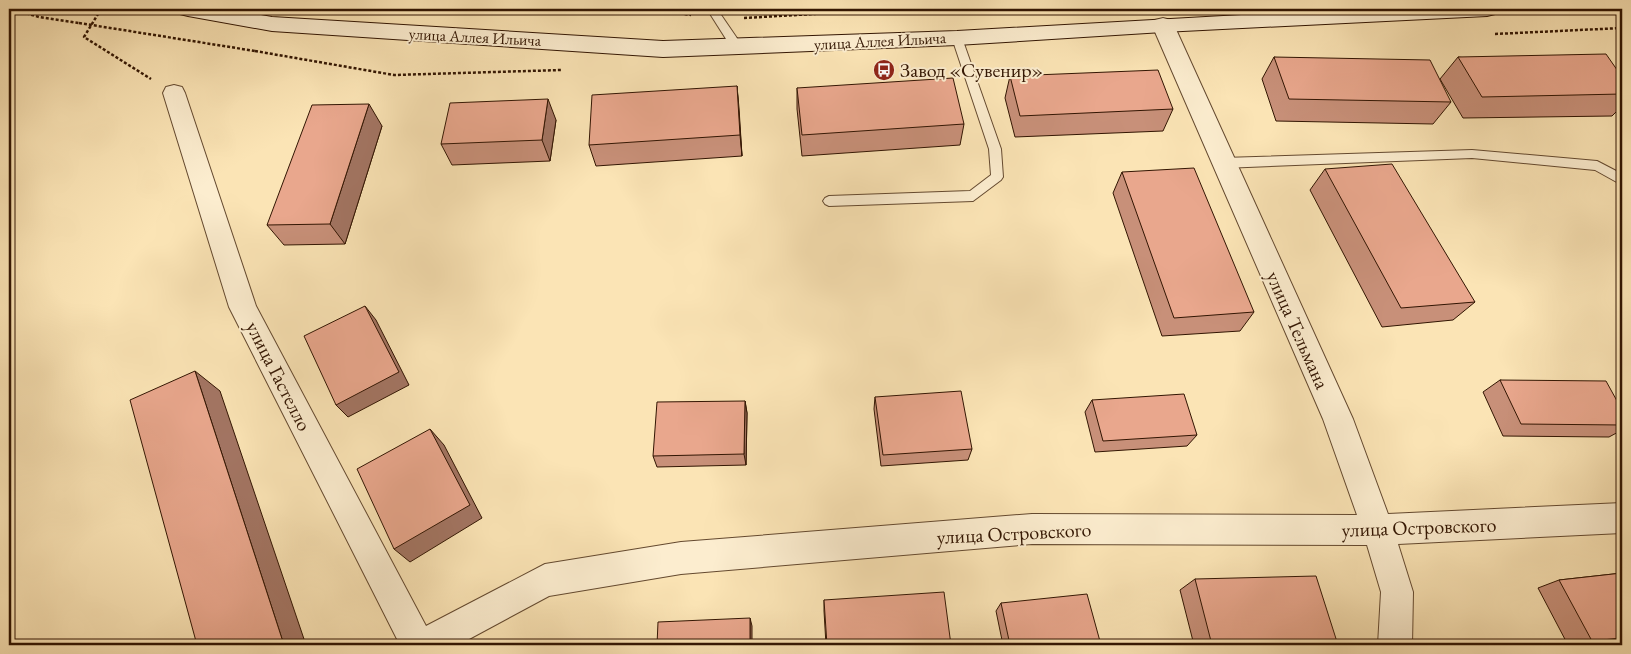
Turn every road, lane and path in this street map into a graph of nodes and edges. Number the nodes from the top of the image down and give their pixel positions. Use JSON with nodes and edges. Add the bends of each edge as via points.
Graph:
{"nodes":[{"id":1,"x":12,"y":9,"type":"edge"},
{"id":2,"x":100,"y":9,"type":"edge"},
{"id":3,"x":188,"y":9,"type":"edge"},
{"id":4,"x":650,"y":9,"type":"edge"},
{"id":5,"x":712,"y":9,"type":"edge"},
{"id":6,"x":901,"y":9,"type":"edge"},
{"id":7,"x":1487,"y":9,"type":"edge"},
{"id":8,"x":1370,"y":11,"type":"edge"},
{"id":9,"x":719,"y":20,"type":"junction"},
{"id":10,"x":1163,"y":25,"type":"junction"},
{"id":11,"x":956,"y":38,"type":"junction"},
{"id":12,"x":737,"y":47,"type":"junction"},
{"id":13,"x":255,"y":52,"type":"dead end"},
{"id":14,"x":174,"y":93,"type":"joint"},
{"id":15,"x":1223,"y":162,"type":"junction"},
{"id":16,"x":1622,"y":180,"type":"edge"},
{"id":17,"x":829,"y":201,"type":"dead end"},
{"id":18,"x":1622,"y":518,"type":"edge"},
{"id":19,"x":1378,"y":530,"type":"junction"},
{"id":20,"x":418,"y":645,"type":"edge"},
{"id":21,"x":426,"y":645,"type":"edge"},
{"id":22,"x":1395,"y":645,"type":"edge"}],
"edges":[{"from":1,"to":13,"type":"path","bridge":true,"via":[[39,17]]},
{"from":2,"to":14,"type":"path","via":[[84,37]]},
{"from":3,"to":12,"type":"street","name":"улица Аллея Ильича","via":[[272,24],[663,48]]},
{"from":4,"to":9,"type":"path"},
{"from":5,"to":9,"type":"lane"},
{"from":6,"to":9,"type":"path"},
{"from":7,"to":8,"type":"street","name":"улица Аллея Ильича"},
{"from":8,"to":10,"type":"street","name":"улица Аллея Ильича"},
{"from":9,"to":12,"type":"lane"},
{"from":10,"to":11,"type":"street","name":"улица Аллея Ильича"},
{"from":10,"to":15,"type":"street","name":"улица Тельмана"},
{"from":11,"to":12,"type":"street","name":"улица Аллея Ильича"},
{"from":11,"to":17,"type":"lane","via":[[995,149],[997,177],[974,196]]},
{"from":14,"to":20,"type":"street","name":"улица Гастелло","via":[[243,307]]},
{"from":15,"to":16,"type":"lane","via":[[1472,154],[1597,166]]},
{"from":15,"to":19,"type":"street","name":"улица Тельмана","via":[[1338,419]]},
{"from":18,"to":19,"type":"street","name":"улица Островского"},
{"from":19,"to":21,"type":"street","name":"улица Островского","via":[[1032,529],[681,558],[545,580]]},
{"from":19,"to":22,"type":"street","name":"улица Тельмана","via":[[1397,592]]}]}
